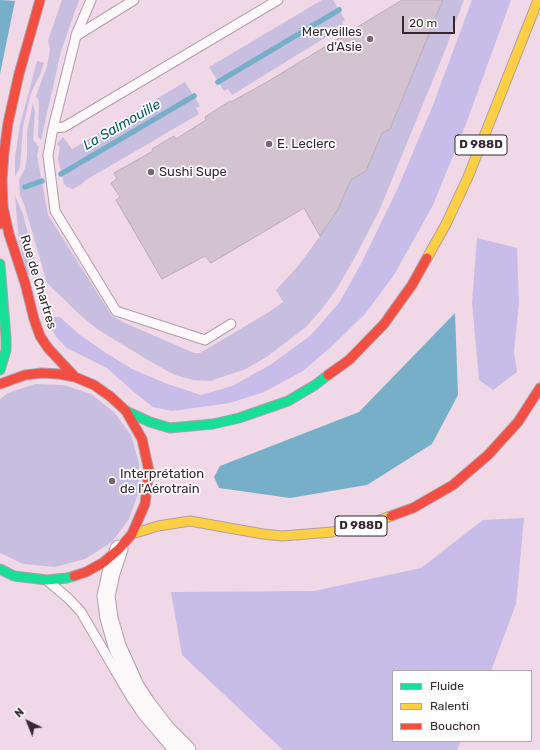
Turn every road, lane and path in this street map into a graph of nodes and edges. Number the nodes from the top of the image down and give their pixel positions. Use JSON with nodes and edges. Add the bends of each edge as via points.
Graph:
{"nodes":[{"id":1,"x":40,"y":0,"type":"edge"},
{"id":2,"x":91,"y":0,"type":"edge"},
{"id":3,"x":134,"y":0,"type":"edge"},
{"id":4,"x":278,"y":0,"type":"edge"},
{"id":5,"x":538,"y":0,"type":"edge"},
{"id":6,"x":76,"y":36,"type":"junction"},
{"id":7,"x":53,"y":128,"type":"junction"},
{"id":8,"x":3,"y":206,"type":"junction"},
{"id":9,"x":0,"y":224,"type":"edge"},
{"id":10,"x":0,"y":264,"type":"edge"},
{"id":11,"x":231,"y":324,"type":"dead end"},
{"id":12,"x":0,"y":370,"type":"edge"},
{"id":13,"x":75,"y":378,"type":"junction"},
{"id":14,"x":0,"y":384,"type":"edge"},
{"id":15,"x":540,"y":388,"type":"edge"},
{"id":16,"x":126,"y":411,"type":"junction"},
{"id":17,"x":132,"y":534,"type":"junction"},
{"id":18,"x":119,"y":550,"type":"junction"},
{"id":19,"x":0,"y":569,"type":"edge"},
{"id":20,"x":14,"y":576,"type":"junction"},
{"id":21,"x":0,"y":577,"type":"edge"},
{"id":22,"x":47,"y":580,"type":"junction"},
{"id":23,"x":173,"y":750,"type":"edge"},
{"id":24,"x":187,"y":750,"type":"edge"}],
"edges":[{"from":1,"to":8,"type":"main road","name":"Rue de Chartres","via":[[8,123],[2,180]]},
{"from":2,"to":6,"type":"lane"},
{"from":3,"to":6,"type":"lane"},
{"from":4,"to":7,"type":"lane","via":[[64,127]]},
{"from":5,"to":16,"type":"main road","number":"D 988D","via":[[468,177],[446,224],[412,285],[384,324],[349,360],[288,401],[239,418],[212,424],[170,428]]},
{"from":6,"to":7,"type":"lane"},
{"from":7,"to":11,"type":"lane","via":[[48,155],[55,211],[116,311],[205,340]]},
{"from":8,"to":9,"type":"main road","name":"Rue de Chartres"},
{"from":8,"to":13,"type":"main road","name":"Rue de Chartres","via":[[40,336]]},
{"from":10,"to":12,"type":"main road","via":[[6,338],[6,350]]},
{"from":13,"to":14,"type":"main road","via":[[42,373],[26,375]]},
{"from":13,"to":16,"type":"main road","via":[[94,385],[111,396]]},
{"from":15,"to":17,"type":"main road","number":"D 988D","via":[[518,422],[488,455],[453,485],[413,508],[372,523],[332,532],[282,536],[190,521],[158,526]]},
{"from":16,"to":17,"type":"main road","via":[[142,440],[149,471],[145,504]]},
{"from":17,"to":18,"type":"main road"},
{"from":18,"to":22,"type":"main road","via":[[86,572],[67,578]]},
{"from":18,"to":24,"type":"street","via":[[106,596],[117,646],[135,686],[146,703],[166,729]]},
{"from":19,"to":20,"type":"main road"},
{"from":20,"to":21,"type":"main road"},
{"from":20,"to":22,"type":"main road"},
{"from":22,"to":23,"type":"lane","via":[[80,612],[143,715]]}]}
